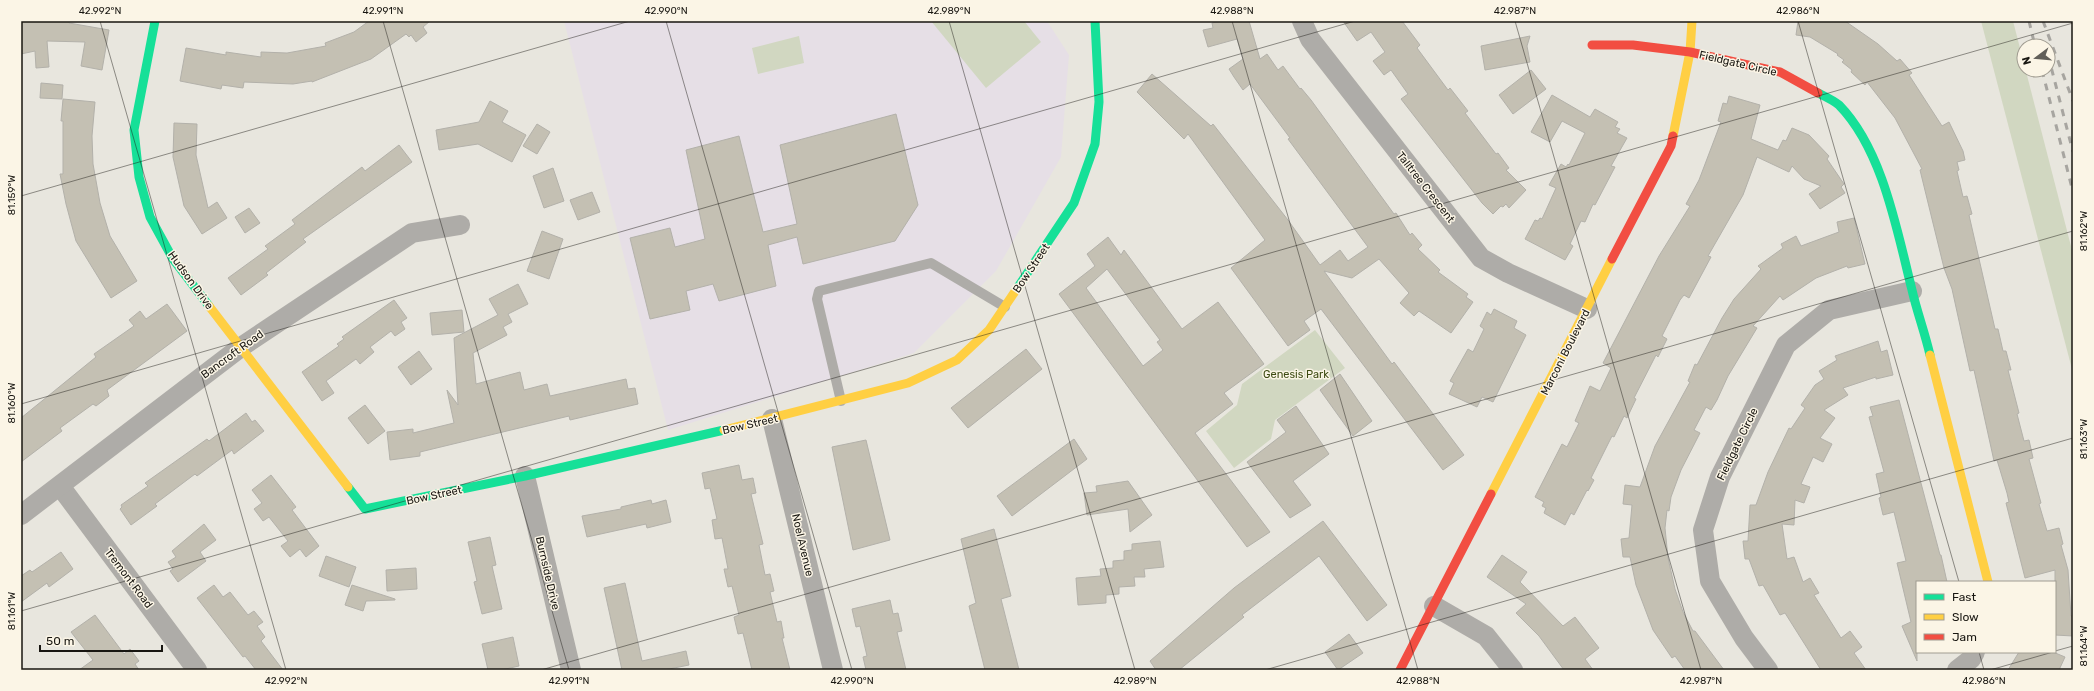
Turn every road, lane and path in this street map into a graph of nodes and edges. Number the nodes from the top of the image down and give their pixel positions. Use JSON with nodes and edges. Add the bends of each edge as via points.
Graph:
{"nodes":[{"id":1,"x":155,"y":21,"type":"edge"},
{"id":2,"x":1095,"y":21,"type":"edge"},
{"id":3,"x":1302,"y":21,"type":"edge"},
{"id":4,"x":1692,"y":21,"type":"edge"},
{"id":5,"x":1592,"y":45,"type":"dead end"},
{"id":6,"x":1690,"y":52,"type":"junction"},
{"id":7,"x":460,"y":226,"type":"dead end"},
{"id":8,"x":1912,"y":291,"type":"junction"},
{"id":9,"x":1005,"y":307,"type":"junction"},
{"id":10,"x":1587,"y":308,"type":"junction"},
{"id":11,"x":241,"y":347,"type":"junction"},
{"id":12,"x":841,"y":401,"type":"junction"},
{"id":13,"x":772,"y":419,"type":"junction"},
{"id":14,"x":525,"y":476,"type":"junction"},
{"id":15,"x":60,"y":486,"type":"junction"},
{"id":16,"x":21,"y":515,"type":"edge"},
{"id":17,"x":1988,"y":581,"type":"edge"},
{"id":18,"x":1434,"y":606,"type":"junction"},
{"id":19,"x":1974,"y":653,"type":"edge"},
{"id":20,"x":197,"y":670,"type":"edge"},
{"id":21,"x":571,"y":670,"type":"edge"},
{"id":22,"x":833,"y":670,"type":"edge"},
{"id":23,"x":1400,"y":670,"type":"edge"},
{"id":24,"x":1513,"y":670,"type":"edge"},
{"id":25,"x":1768,"y":670,"type":"edge"},
{"id":26,"x":1957,"y":670,"type":"edge"}],
"edges":[{"from":1,"to":11,"type":"street","name":"Hudson Drive","via":[[134,130],[139,177],[150,217],[173,259]]},
{"from":2,"to":9,"type":"street","name":"Bow Street","via":[[1099,102],[1094,149],[1074,203]]},
{"from":3,"to":10,"type":"street","name":"Talltree Crescent","via":[[1310,39],[1481,258],[1508,273]]},
{"from":4,"to":6,"type":"street","name":"Marconi Boulevard"},
{"from":5,"to":6,"type":"street","name":"Fieldgate Circle","via":[[1633,45]]},
{"from":6,"to":8,"type":"street","name":"Fieldgate Circle","via":[[1780,72],[1838,104],[1857,129],[1894,213]]},
{"from":6,"to":10,"type":"street","name":"Marconi Boulevard","via":[[1671,146]]},
{"from":7,"to":11,"type":"street","name":"Bancroft Road","via":[[412,233]]},
{"from":8,"to":17,"type":"street","name":"Fieldgate Circle"},
{"from":8,"to":25,"type":"street","name":"Fieldgate Circle","via":[[1829,310],[1786,345],[1720,477],[1703,530],[1710,581],[1744,638]]},
{"from":9,"to":12,"type":"street","name":"Bow Street","via":[[989,330],[957,360],[908,383]]},
{"from":9,"to":12,"type":"lane","via":[[931,262],[819,291],[817,299]]},
{"from":10,"to":18,"type":"street","name":"Marconi Boulevard"},
{"from":11,"to":14,"type":"street","name":"Bow Street","via":[[365,509]]},
{"from":11,"to":15,"type":"street","name":"Bancroft Road"},
{"from":12,"to":13,"type":"street","name":"Bow Street"},
{"from":13,"to":14,"type":"street","name":"Bow Street"},
{"from":13,"to":22,"type":"street","name":"Noel Avenue"},
{"from":14,"to":21,"type":"street","name":"Burnside Drive"},
{"from":15,"to":16,"type":"street","name":"Bancroft Road"},
{"from":15,"to":20,"type":"street","name":"Tremont Road"},
{"from":18,"to":23,"type":"street","name":"Marconi Boulevard"},
{"from":18,"to":24,"type":"street","via":[[1486,636]]},
{"from":19,"to":26,"type":"street","via":[[1971,660]]}]}
